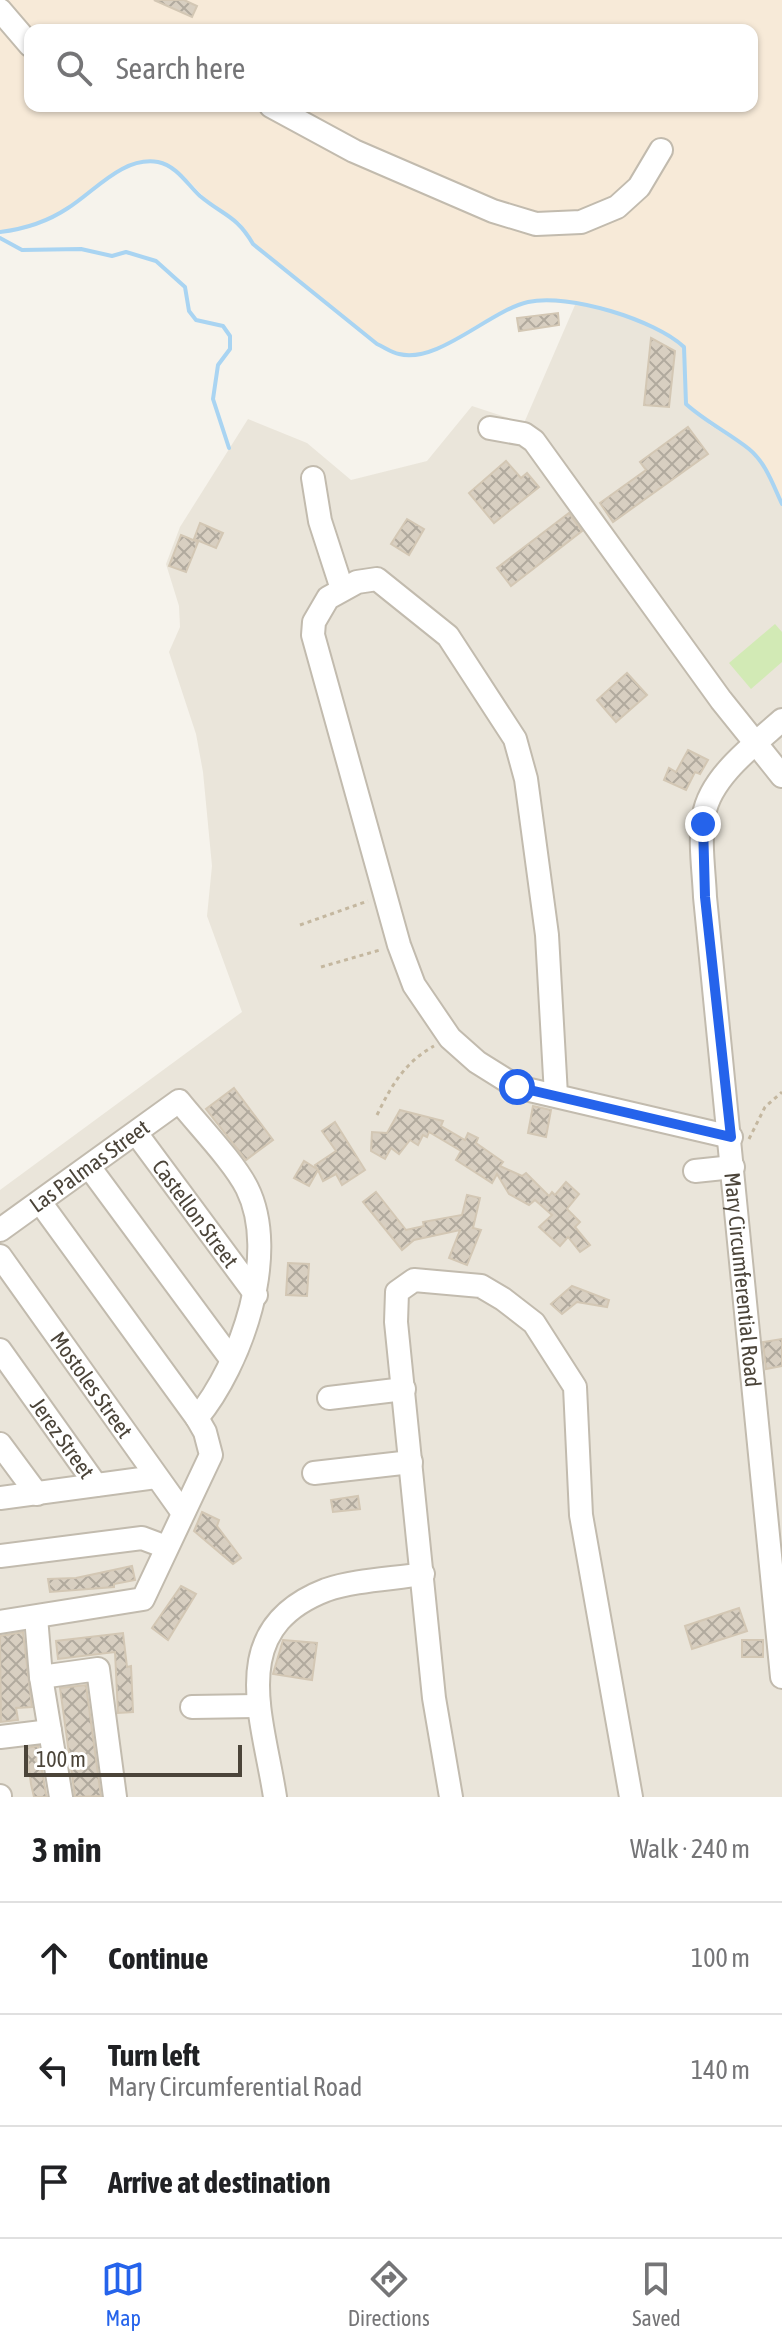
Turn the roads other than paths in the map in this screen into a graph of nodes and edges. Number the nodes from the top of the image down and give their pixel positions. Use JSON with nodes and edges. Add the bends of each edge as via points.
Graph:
{"nodes":[{"id":1,"x":0,"y":10,"type":"edge"},
{"id":2,"x":24,"y":38,"type":"edge"},
{"id":3,"x":282,"y":112,"type":"edge"},
{"id":4,"x":661,"y":150,"type":"dead end"},
{"id":5,"x":490,"y":428,"type":"dead end"},
{"id":6,"x":313,"y":478,"type":"dead end"},
{"id":7,"x":342,"y":589,"type":"junction"},
{"id":8,"x":782,"y":720,"type":"edge"},
{"id":9,"x":756,"y":743,"type":"junction"},
{"id":10,"x":782,"y":776,"type":"edge"},
{"id":11,"x":556,"y":1095,"type":"junction"},
{"id":12,"x":136,"y":1133,"type":"junction"},
{"id":13,"x":732,"y":1153,"type":"junction"},
{"id":14,"x":90,"y":1168,"type":"junction"},
{"id":15,"x":695,"y":1171,"type":"dead end"},
{"id":16,"x":40,"y":1202,"type":"junction"},
{"id":17,"x":0,"y":1230,"type":"edge"},
{"id":18,"x":0,"y":1256,"type":"edge"},
{"id":19,"x":256,"y":1295,"type":"junction"},
{"id":20,"x":0,"y":1350,"type":"edge"},
{"id":21,"x":231,"y":1359,"type":"junction"},
{"id":22,"x":404,"y":1389,"type":"junction"},
{"id":23,"x":329,"y":1398,"type":"dead end"},
{"id":24,"x":197,"y":1418,"type":"junction"},
{"id":25,"x":0,"y":1444,"type":"edge"},
{"id":26,"x":411,"y":1462,"type":"junction"},
{"id":27,"x":314,"y":1473,"type":"dead end"},
{"id":28,"x":156,"y":1477,"type":"junction"},
{"id":29,"x":96,"y":1485,"type":"junction"},
{"id":30,"x":37,"y":1494,"type":"junction"},
{"id":31,"x":0,"y":1498,"type":"edge"},
{"id":32,"x":183,"y":1513,"type":"junction"},
{"id":33,"x":166,"y":1547,"type":"junction"},
{"id":34,"x":0,"y":1556,"type":"edge"},
{"id":35,"x":775,"y":1563,"type":"edge"},
{"id":36,"x":423,"y":1574,"type":"junction"},
{"id":37,"x":36,"y":1617,"type":"junction"},
{"id":38,"x":0,"y":1622,"type":"edge"},
{"id":39,"x":41,"y":1677,"type":"junction"},
{"id":40,"x":782,"y":1677,"type":"edge"},
{"id":41,"x":259,"y":1706,"type":"junction"},
{"id":42,"x":192,"y":1707,"type":"dead end"},
{"id":43,"x":50,"y":1731,"type":"junction"},
{"id":44,"x":0,"y":1737,"type":"edge"},
{"id":45,"x":61,"y":1797,"type":"edge"},
{"id":46,"x":115,"y":1797,"type":"edge"},
{"id":47,"x":275,"y":1797,"type":"edge"},
{"id":48,"x":451,"y":1797,"type":"edge"},
{"id":49,"x":631,"y":1797,"type":"edge"}],
"edges":[{"from":1,"to":2,"type":"street"},
{"from":3,"to":4,"type":"street","via":[[354,151],[536,224],[581,222],[617,207],[639,187]]},
{"from":5,"to":9,"type":"street","via":[[534,441]]},
{"from":6,"to":7,"type":"street","via":[[320,521]]},
{"from":7,"to":11,"type":"street","via":[[328,598],[313,635],[384,896],[414,985],[450,1038],[477,1062],[517,1087]]},
{"from":7,"to":11,"type":"street","via":[[377,579],[448,636],[515,739],[526,779],[547,935]]},
{"from":8,"to":9,"type":"street","name":"Mary Circumferential Road"},
{"from":9,"to":10,"type":"street"},
{"from":9,"to":13,"type":"street","name":"Mary Circumferential Road","via":[[708,802],[703,824],[705,897]]},
{"from":11,"to":13,"type":"street"},
{"from":12,"to":14,"type":"street","name":"Las Palmas Street"},
{"from":12,"to":19,"type":"street","name":"Castellon Street"},
{"from":12,"to":19,"type":"street","name":"Las Palmas Street","via":[[179,1101],[247,1189],[259,1239]]},
{"from":13,"to":15,"type":"street"},
{"from":13,"to":35,"type":"street","name":"Mary Circumferential Road"},
{"from":14,"to":16,"type":"street","name":"Las Palmas Street"},
{"from":14,"to":21,"type":"street"},
{"from":16,"to":17,"type":"street","name":"Las Palmas Street"},
{"from":16,"to":24,"type":"street"},
{"from":18,"to":28,"type":"street","name":"Mostoles Street"},
{"from":19,"to":21,"type":"street"},
{"from":20,"to":29,"type":"street","name":"Jerez Street"},
{"from":21,"to":24,"type":"street"},
{"from":22,"to":23,"type":"street"},
{"from":22,"to":26,"type":"street"},
{"from":22,"to":49,"type":"street","via":[[395,1300],[400,1288],[414,1280],[481,1286],[503,1299],[534,1323],[575,1387],[581,1515]]},
{"from":24,"to":32,"type":"street","via":[[211,1455]]},
{"from":25,"to":30,"type":"street"},
{"from":26,"to":27,"type":"street"},
{"from":26,"to":36,"type":"street"},
{"from":28,"to":29,"type":"street"},
{"from":28,"to":32,"type":"street","name":"Mostoles Street"},
{"from":29,"to":30,"type":"street"},
{"from":30,"to":31,"type":"street"},
{"from":32,"to":33,"type":"street"},
{"from":33,"to":34,"type":"street","via":[[142,1538]]},
{"from":33,"to":37,"type":"street","via":[[139,1601]]},
{"from":35,"to":40,"type":"street","name":"Mary Circumferential Road"},
{"from":36,"to":41,"type":"street","via":[[328,1590],[286,1616],[261,1647]]},
{"from":36,"to":48,"type":"street","via":[[434,1698]]},
{"from":37,"to":38,"type":"street"},
{"from":37,"to":39,"type":"street"},
{"from":39,"to":43,"type":"street"},
{"from":39,"to":46,"type":"street","via":[[98,1669]]},
{"from":41,"to":42,"type":"street"},
{"from":41,"to":47,"type":"street"},
{"from":43,"to":44,"type":"street"},
{"from":43,"to":45,"type":"street"}]}
